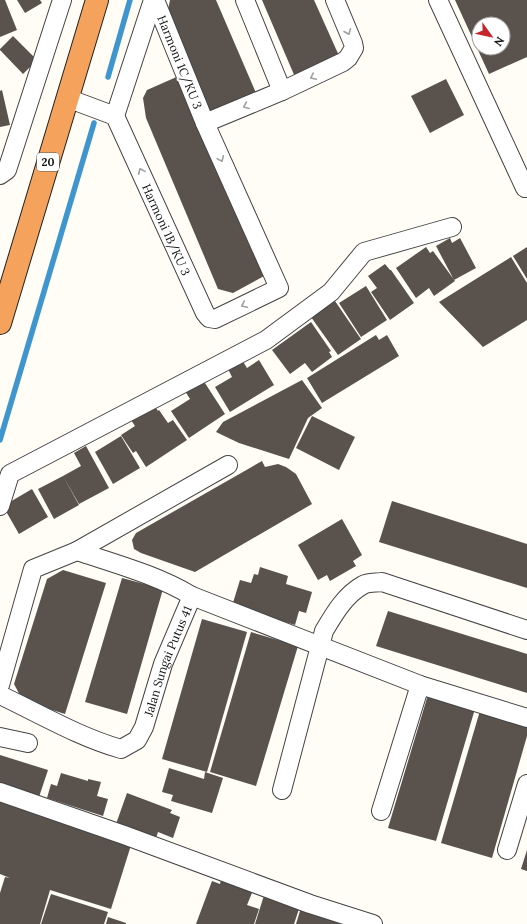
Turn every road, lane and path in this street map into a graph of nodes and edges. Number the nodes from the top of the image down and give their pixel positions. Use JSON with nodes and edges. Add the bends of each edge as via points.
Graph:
{"nodes":[{"id":1,"x":62,"y":0,"type":"edge"},
{"id":2,"x":97,"y":0,"type":"edge"},
{"id":3,"x":154,"y":0,"type":"edge"},
{"id":4,"x":245,"y":0,"type":"edge"},
{"id":5,"x":335,"y":0,"type":"edge"},
{"id":6,"x":438,"y":0,"type":"edge"},
{"id":7,"x":282,"y":91,"type":"junction"},
{"id":8,"x":67,"y":98,"type":"junction"},
{"id":9,"x":116,"y":116,"type":"junction"},
{"id":10,"x":205,"y":123,"type":"junction"},
{"id":11,"x":0,"y":175,"type":"edge"},
{"id":12,"x":525,"y":188,"type":"dead end"},
{"id":13,"x":452,"y":227,"type":"dead end"},
{"id":14,"x":279,"y":288,"type":"joint"},
{"id":15,"x":0,"y":323,"type":"edge"},
{"id":16,"x":228,"y":465,"type":"dead end"},
{"id":17,"x":0,"y":506,"type":"edge"},
{"id":18,"x":77,"y":550,"type":"junction"},
{"id":19,"x":192,"y":596,"type":"junction"},
{"id":20,"x":527,"y":630,"type":"edge"},
{"id":21,"x":320,"y":646,"type":"junction"},
{"id":22,"x":0,"y":685,"type":"edge"},
{"id":23,"x":420,"y":685,"type":"junction"},
{"id":24,"x":0,"y":694,"type":"edge"},
{"id":25,"x":527,"y":718,"type":"edge"},
{"id":26,"x":0,"y":737,"type":"edge"},
{"id":27,"x":28,"y":743,"type":"dead end"},
{"id":28,"x":527,"y":784,"type":"edge"},
{"id":29,"x":282,"y":790,"type":"dead end"},
{"id":30,"x":0,"y":792,"type":"edge"},
{"id":31,"x":381,"y":811,"type":"dead end"},
{"id":32,"x":507,"y":850,"type":"dead end"},
{"id":33,"x":373,"y":924,"type":"edge"}],
"edges":[{"from":1,"to":11,"type":"street","via":[[7,170]]},
{"from":2,"to":8,"type":"highway","number":"20"},
{"from":3,"to":9,"type":"street"},
{"from":3,"to":10,"type":"street","name":"Harmoni 1C/KU 3"},
{"from":4,"to":7,"type":"street"},
{"from":5,"to":7,"type":"street","one_way":true,"via":[[353,43],[352,52],[343,62]]},
{"from":6,"to":12,"type":"street"},
{"from":7,"to":10,"type":"street","one_way":true},
{"from":8,"to":9,"type":"street"},
{"from":8,"to":15,"type":"highway","number":"20"},
{"from":14,"to":9,"type":"street","name":"Harmoni 1B/KU 3","one_way":true,"via":[[215,319],[209,318]]},
{"from":10,"to":14,"type":"street","name":"Harmoni 1C/KU 3","one_way":true},
{"from":13,"to":17,"type":"street","via":[[364,252],[331,292],[266,340],[10,474]]},
{"from":16,"to":18,"type":"street"},
{"from":18,"to":19,"type":"street","via":[[169,584]]},
{"from":18,"to":22,"type":"street","via":[[33,569]]},
{"from":19,"to":21,"type":"street"},
{"from":19,"to":24,"type":"street","name":"Jalan Sungai Putus 41","via":[[163,664],[144,726],[137,740],[121,749],[76,732]]},
{"from":20,"to":21,"type":"street","via":[[382,582],[364,584],[347,597],[324,631]]},
{"from":21,"to":23,"type":"street"},
{"from":21,"to":29,"type":"street"},
{"from":23,"to":25,"type":"street"},
{"from":23,"to":31,"type":"street"},
{"from":26,"to":27,"type":"street"},
{"from":28,"to":32,"type":"street"},
{"from":30,"to":33,"type":"street","via":[[310,904]]}]}
